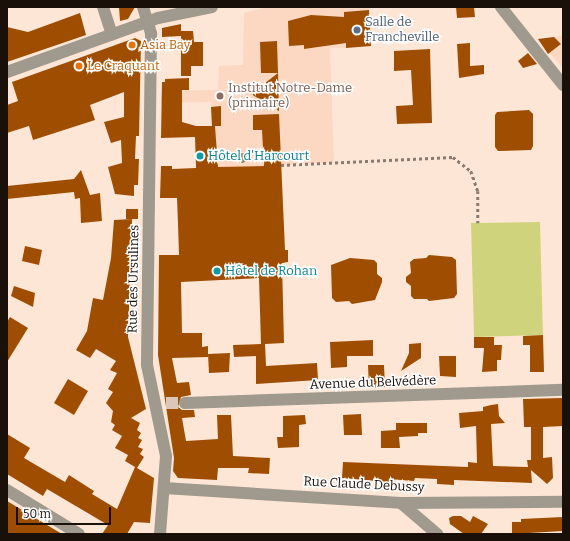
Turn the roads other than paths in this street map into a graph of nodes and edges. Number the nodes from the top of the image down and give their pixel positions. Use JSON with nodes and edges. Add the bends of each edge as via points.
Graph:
{"nodes":[{"id":1,"x":102,"y":7,"type":"edge"},
{"id":2,"x":143,"y":7,"type":"edge"},
{"id":3,"x":212,"y":7,"type":"edge"},
{"id":4,"x":501,"y":7,"type":"edge"},
{"id":5,"x":146,"y":23,"type":"junction"},
{"id":6,"x":112,"y":34,"type":"junction"},
{"id":7,"x":7,"y":72,"type":"edge"},
{"id":8,"x":563,"y":84,"type":"edge"},
{"id":9,"x":563,"y":390,"type":"edge"},
{"id":10,"x":184,"y":403,"type":"tunnel mouth"},
{"id":11,"x":164,"y":488,"type":"junction"},
{"id":12,"x":7,"y":490,"type":"edge"},
{"id":13,"x":563,"y":502,"type":"edge"},
{"id":14,"x":401,"y":503,"type":"junction"},
{"id":15,"x":79,"y":534,"type":"edge"},
{"id":16,"x":160,"y":534,"type":"edge"},
{"id":17,"x":437,"y":534,"type":"edge"}],
"edges":[{"from":1,"to":6,"type":"street"},
{"from":2,"to":5,"type":"street","name":"Rue des Ursulines"},
{"from":3,"to":5,"type":"street"},
{"from":4,"to":8,"type":"street"},
{"from":5,"to":6,"type":"street"},
{"from":5,"to":11,"type":"street","name":"Rue des Ursulines","via":[[151,34],[147,365],[161,404],[166,456]]},
{"from":6,"to":7,"type":"street"},
{"from":9,"to":10,"type":"street","name":"Avenue du Belvédère"},
{"from":11,"to":14,"type":"street","name":"Rue Claude Debussy"},
{"from":11,"to":16,"type":"street","name":"Rue des Ursulines"},
{"from":12,"to":15,"type":"street"},
{"from":13,"to":14,"type":"street","name":"Rue Claude Debussy"},
{"from":14,"to":17,"type":"street"}]}
